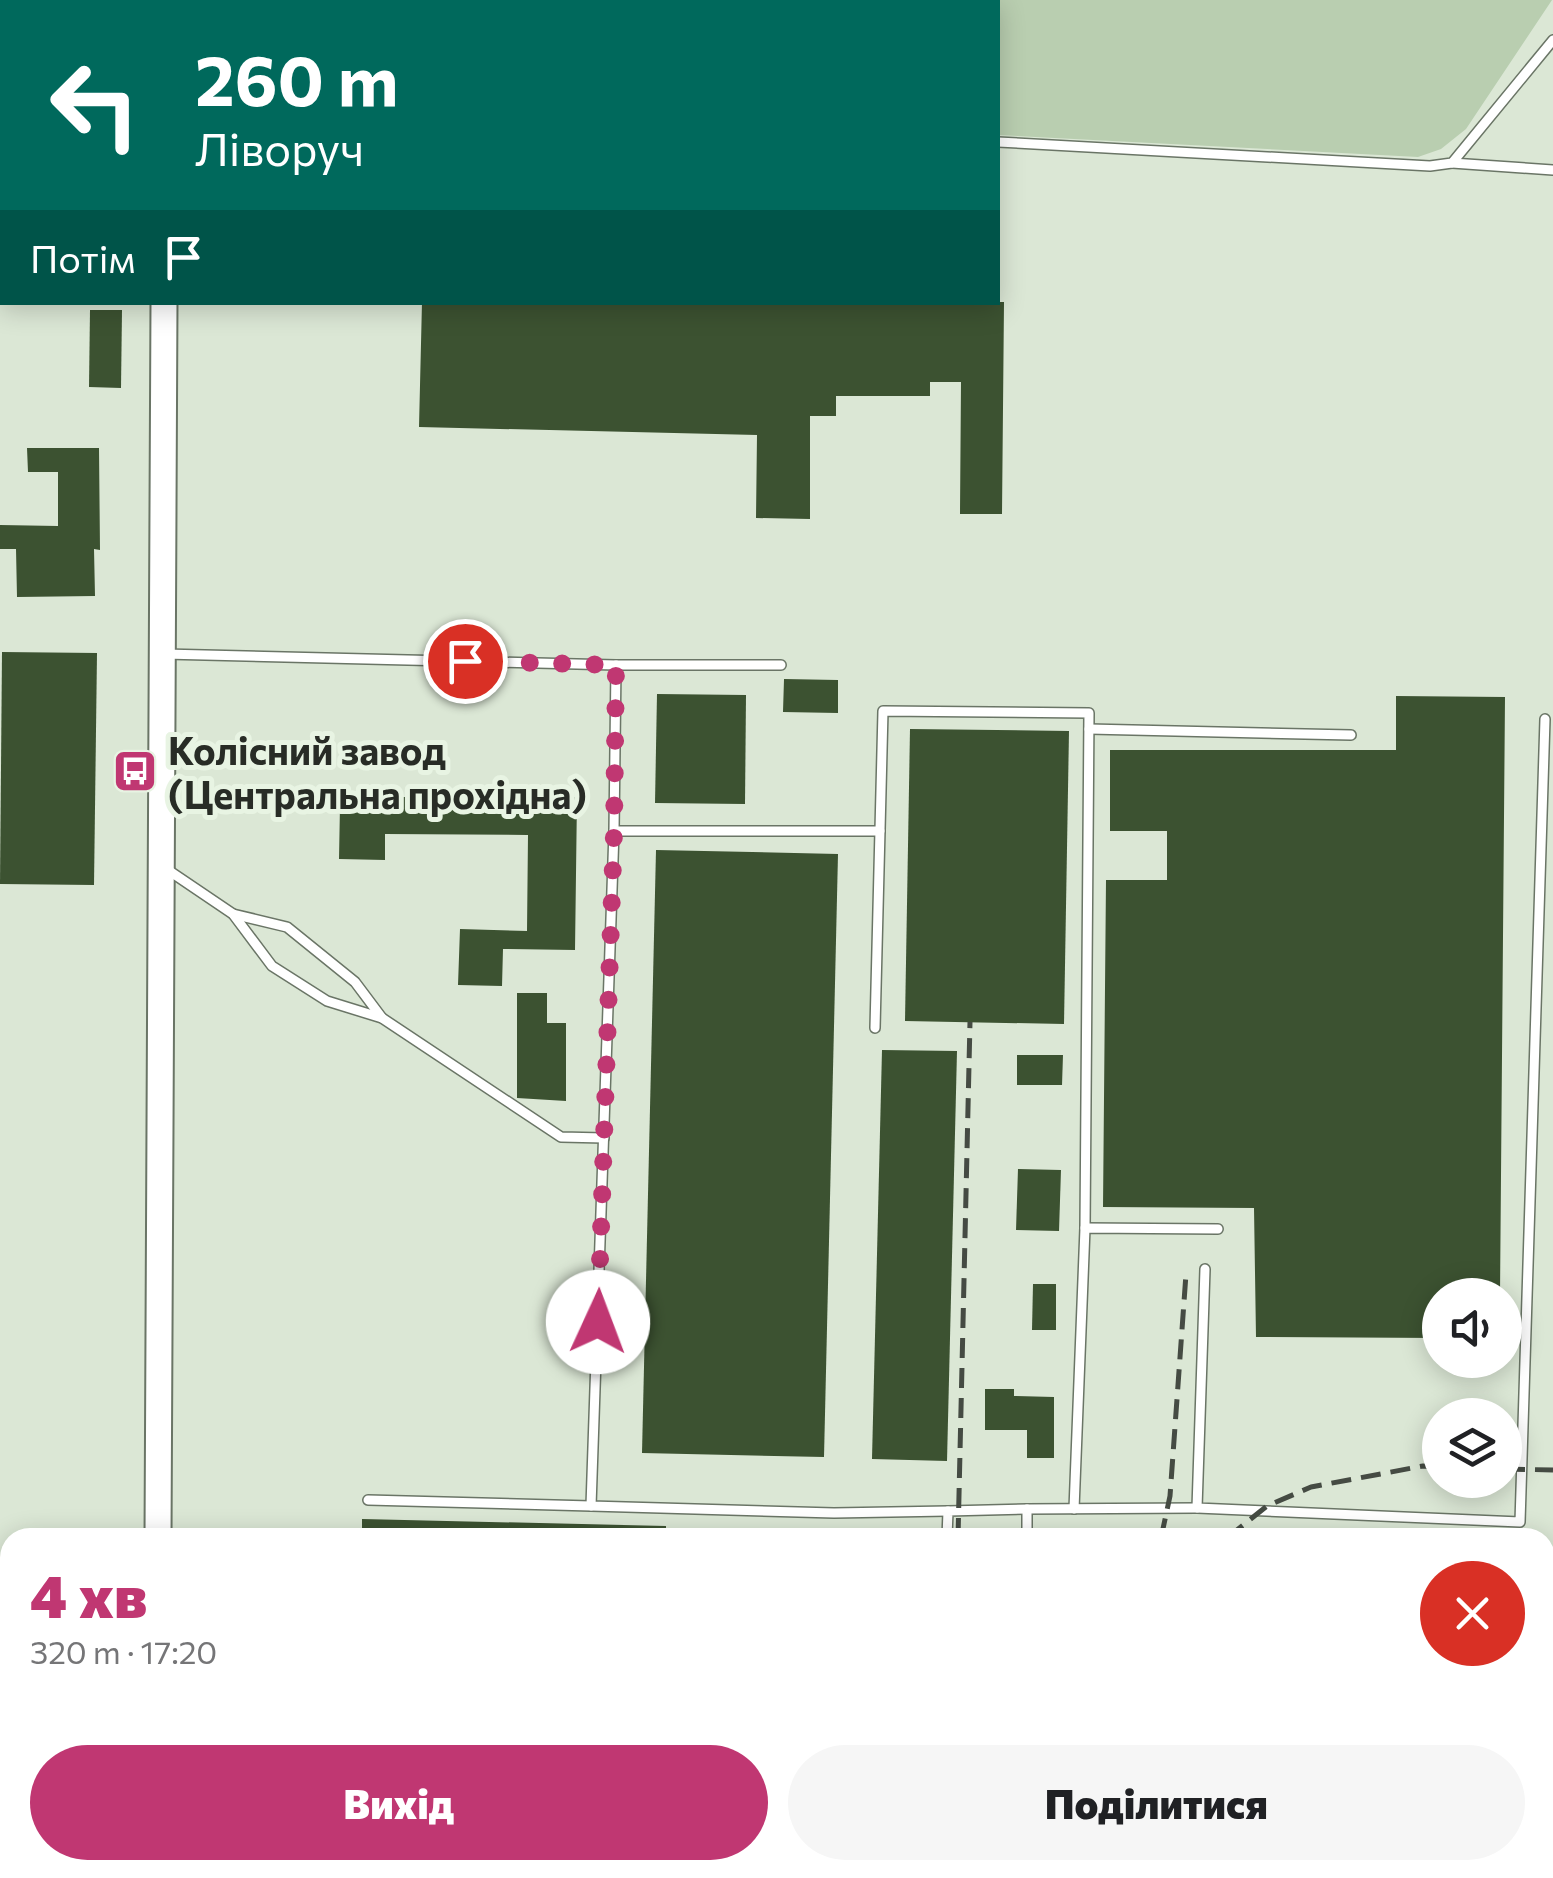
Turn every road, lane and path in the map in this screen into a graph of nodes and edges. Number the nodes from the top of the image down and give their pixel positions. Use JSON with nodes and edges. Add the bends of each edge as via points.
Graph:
{"nodes":[{"id":1,"x":1553,"y":40,"type":"edge"},
{"id":2,"x":1000,"y":142,"type":"edge"},
{"id":3,"x":1452,"y":163,"type":"junction"},
{"id":4,"x":1553,"y":170,"type":"edge"},
{"id":5,"x":164,"y":305,"type":"edge"},
{"id":6,"x":163,"y":654,"type":"junction"},
{"id":7,"x":616,"y":665,"type":"junction"},
{"id":8,"x":782,"y":665,"type":"dead end"},
{"id":9,"x":1545,"y":719,"type":"dead end"},
{"id":10,"x":1089,"y":729,"type":"junction"},
{"id":11,"x":1351,"y":734,"type":"dead end"},
{"id":12,"x":880,"y":831,"type":"junction"},
{"id":13,"x":614,"y":832,"type":"junction"},
{"id":14,"x":162,"y":866,"type":"junction"},
{"id":15,"x":234,"y":914,"type":"junction"},
{"id":16,"x":382,"y":1018,"type":"junction"},
{"id":17,"x":875,"y":1028,"type":"dead end"},
{"id":18,"x":604,"y":1138,"type":"junction"},
{"id":19,"x":1085,"y":1228,"type":"junction"},
{"id":20,"x":1218,"y":1229,"type":"dead end"},
{"id":21,"x":1205,"y":1269,"type":"dead end"},
{"id":22,"x":368,"y":1500,"type":"dead end"},
{"id":23,"x":592,"y":1506,"type":"junction"},
{"id":24,"x":1197,"y":1508,"type":"junction"},
{"id":25,"x":1028,"y":1509,"type":"junction"},
{"id":26,"x":1074,"y":1509,"type":"junction"},
{"id":27,"x":948,"y":1511,"type":"junction"},
{"id":28,"x":158,"y":1528,"type":"edge"},
{"id":29,"x":947,"y":1528,"type":"edge"},
{"id":30,"x":1027,"y":1528,"type":"edge"}],
"edges":[{"from":1,"to":3,"type":"lane"},
{"from":2,"to":3,"type":"lane"},
{"from":3,"to":4,"type":"lane"},
{"from":5,"to":6,"type":"street"},
{"from":6,"to":7,"type":"lane"},
{"from":6,"to":14,"type":"street"},
{"from":7,"to":8,"type":"lane"},
{"from":7,"to":13,"type":"lane"},
{"from":9,"to":24,"type":"lane","via":[[1520,1522]]},
{"from":10,"to":11,"type":"lane"},
{"from":10,"to":12,"type":"lane","via":[[1089,713],[883,712]]},
{"from":10,"to":19,"type":"lane"},
{"from":12,"to":13,"type":"lane"},
{"from":12,"to":17,"type":"lane"},
{"from":13,"to":18,"type":"lane"},
{"from":14,"to":15,"type":"lane"},
{"from":14,"to":28,"type":"street"},
{"from":15,"to":16,"type":"lane","via":[[288,928],[355,982]]},
{"from":15,"to":16,"type":"lane","via":[[272,966],[327,1002]]},
{"from":16,"to":18,"type":"lane","via":[[561,1137]]},
{"from":18,"to":23,"type":"lane"},
{"from":19,"to":20,"type":"lane"},
{"from":19,"to":26,"type":"lane"},
{"from":21,"to":24,"type":"lane"},
{"from":22,"to":23,"type":"lane"},
{"from":23,"to":27,"type":"lane"},
{"from":24,"to":26,"type":"lane"},
{"from":25,"to":26,"type":"lane"},
{"from":25,"to":27,"type":"lane"},
{"from":25,"to":30,"type":"lane"},
{"from":27,"to":29,"type":"lane"}]}
